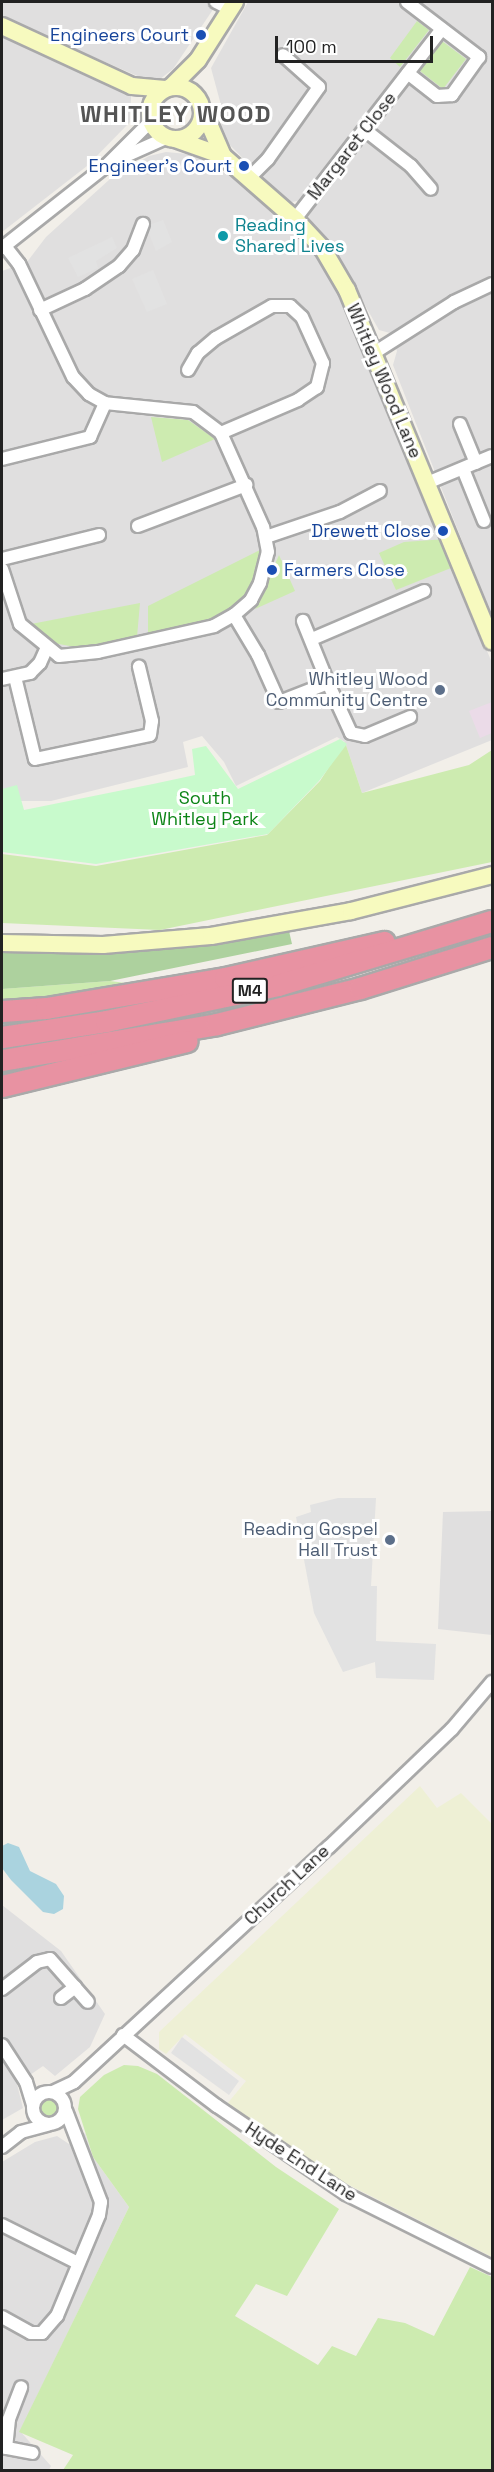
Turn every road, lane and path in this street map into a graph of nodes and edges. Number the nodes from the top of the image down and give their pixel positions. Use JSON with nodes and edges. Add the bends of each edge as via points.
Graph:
{"nodes":[{"id":1,"x":407,"y":2,"type":"edge"},
{"id":2,"x":227,"y":4,"type":"edge"},
{"id":3,"x":2,"y":26,"type":"edge"},
{"id":4,"x":442,"y":29,"type":"junction"},
{"id":5,"x":283,"y":55,"type":"dead end"},
{"id":6,"x":198,"y":60,"type":"junction"},
{"id":7,"x":408,"y":73,"type":"junction"},
{"id":8,"x":132,"y":86,"type":"junction"},
{"id":9,"x":168,"y":88,"type":"junction"},
{"id":10,"x":203,"y":109,"type":"junction"},
{"id":11,"x":150,"y":114,"type":"junction"},
{"id":12,"x":365,"y":130,"type":"junction"},
{"id":13,"x":171,"y":138,"type":"junction"},
{"id":14,"x":223,"y":156,"type":"junction"},
{"id":15,"x":107,"y":165,"type":"junction"},
{"id":16,"x":248,"y":179,"type":"junction"},
{"id":17,"x":430,"y":189,"type":"dead end"},
{"id":18,"x":296,"y":219,"type":"junction"},
{"id":19,"x":143,"y":225,"type":"dead end"},
{"id":20,"x":3,"y":247,"type":"edge"},
{"id":21,"x":492,"y":284,"type":"edge"},
{"id":22,"x":40,"y":310,"type":"junction"},
{"id":23,"x":374,"y":353,"type":"junction"},
{"id":24,"x":188,"y":370,"type":"dead end"},
{"id":25,"x":105,"y":404,"type":"junction"},
{"id":26,"x":460,"y":424,"type":"dead end"},
{"id":27,"x":221,"y":433,"type":"junction"},
{"id":28,"x":492,"y":456,"type":"edge"},
{"id":29,"x":2,"y":459,"type":"edge"},
{"id":30,"x":476,"y":463,"type":"junction"},
{"id":31,"x":463,"y":469,"type":"junction"},
{"id":32,"x":427,"y":483,"type":"junction"},
{"id":33,"x":246,"y":485,"type":"junction"},
{"id":34,"x":380,"y":491,"type":"dead end"},
{"id":35,"x":484,"y":521,"type":"dead end"},
{"id":36,"x":138,"y":526,"type":"dead end"},
{"id":37,"x":99,"y":535,"type":"dead end"},
{"id":38,"x":266,"y":537,"type":"junction"},
{"id":39,"x":2,"y":559,"type":"edge"},
{"id":40,"x":2,"y":569,"type":"edge"},
{"id":41,"x":424,"y":591,"type":"dead end"},
{"id":42,"x":234,"y":615,"type":"junction"},
{"id":43,"x":488,"y":617,"type":"edge"},
{"id":44,"x":303,"y":621,"type":"dead end"},
{"id":45,"x":312,"y":639,"type":"junction"},
{"id":46,"x":492,"y":641,"type":"edge"},
{"id":47,"x":47,"y":647,"type":"junction"},
{"id":48,"x":140,"y":667,"type":"dead end"},
{"id":49,"x":15,"y":676,"type":"junction"},
{"id":50,"x":2,"y":679,"type":"edge"},
{"id":51,"x":328,"y":683,"type":"junction"},
{"id":52,"x":410,"y":717,"type":"dead end"},
{"id":53,"x":492,"y":875,"type":"edge"},
{"id":54,"x":492,"y":921,"type":"edge"},
{"id":55,"x":2,"y":943,"type":"edge"},
{"id":56,"x":492,"y":947,"type":"edge"},
{"id":57,"x":282,"y":1008,"type":"junction"},
{"id":58,"x":2,"y":1011,"type":"edge"},
{"id":59,"x":2,"y":1037,"type":"edge"},
{"id":60,"x":2,"y":1060,"type":"edge"},
{"id":61,"x":2,"y":1086,"type":"edge"},
{"id":62,"x":492,"y":1682,"type":"edge"},
{"id":63,"x":75,"y":1987,"type":"junction"},
{"id":64,"x":2,"y":1989,"type":"edge"},
{"id":65,"x":61,"y":1998,"type":"dead end"},
{"id":66,"x":88,"y":2002,"type":"dead end"},
{"id":67,"x":123,"y":2036,"type":"junction"},
{"id":68,"x":2,"y":2045,"type":"edge"},
{"id":69,"x":26,"y":2082,"type":"junction"},
{"id":70,"x":74,"y":2082,"type":"junction"},
{"id":71,"x":49,"y":2092,"type":"junction"},
{"id":72,"x":65,"y":2107,"type":"junction"},
{"id":73,"x":34,"y":2109,"type":"junction"},
{"id":74,"x":53,"y":2124,"type":"junction"},
{"id":75,"x":71,"y":2130,"type":"junction"},
{"id":76,"x":21,"y":2132,"type":"junction"},
{"id":77,"x":2,"y":2147,"type":"edge"},
{"id":78,"x":2,"y":2225,"type":"edge"},
{"id":79,"x":76,"y":2262,"type":"junction"},
{"id":80,"x":492,"y":2267,"type":"edge"},
{"id":81,"x":2,"y":2317,"type":"edge"},
{"id":82,"x":21,"y":2386,"type":"dead end"},
{"id":83,"x":4,"y":2447,"type":"edge"},
{"id":84,"x":32,"y":2453,"type":"dead end"}],
"edges":[{"from":1,"to":4,"type":"street","name":"Margaret Close"},
{"from":2,"to":6,"type":"street"},
{"from":3,"to":8,"type":"street"},
{"from":4,"to":7,"type":"street","name":"Margaret Close"},
{"from":4,"to":7,"type":"street","name":"Margaret Close","via":[[478,57],[452,95],[436,96]]},
{"from":5,"to":16,"type":"street","via":[[319,87],[268,159]]},
{"from":6,"to":9,"type":"street"},
{"from":6,"to":10,"type":"street"},
{"from":7,"to":12,"type":"street","name":"Margaret Close"},
{"from":8,"to":9,"type":"street"},
{"from":8,"to":11,"type":"street"},
{"from":9,"to":10,"type":"street","via":[[193,92]]},
{"from":9,"to":11,"type":"street"},
{"from":10,"to":13,"type":"street","via":[[201,126],[191,136]]},
{"from":10,"to":14,"type":"street","name":"Whitley Wood Lane"},
{"from":11,"to":13,"type":"street"},
{"from":11,"to":15,"type":"street"},
{"from":12,"to":17,"type":"street","via":[[411,166]]},
{"from":12,"to":18,"type":"street","name":"Margaret Close"},
{"from":13,"to":14,"type":"street","name":"Whitley Wood Lane"},
{"from":13,"to":15,"type":"street"},
{"from":14,"to":16,"type":"street","name":"Whitley Wood Lane"},
{"from":15,"to":20,"type":"street"},
{"from":16,"to":18,"type":"street","name":"Whitley Wood Lane"},
{"from":18,"to":23,"type":"street","name":"Whitley Wood Lane","via":[[332,265]]},
{"from":19,"to":22,"type":"street","via":[[133,250],[119,266],[85,289]]},
{"from":20,"to":22,"type":"street","via":[[19,264]]},
{"from":21,"to":23,"type":"street","via":[[454,302]]},
{"from":22,"to":25,"type":"street","via":[[73,377]]},
{"from":23,"to":32,"type":"street","name":"Whitley Wood Lane"},
{"from":24,"to":27,"type":"street","via":[[198,353],[216,338],[272,306],[290,306],[303,317],[323,363],[317,387],[298,400]]},
{"from":25,"to":27,"type":"street","via":[[192,412]]},
{"from":25,"to":29,"type":"street","via":[[90,437]]},
{"from":26,"to":30,"type":"street"},
{"from":27,"to":33,"type":"street"},
{"from":28,"to":30,"type":"street"},
{"from":30,"to":31,"type":"street"},
{"from":31,"to":32,"type":"street"},
{"from":31,"to":35,"type":"street"},
{"from":32,"to":43,"type":"street","name":"Whitley Wood Lane"},
{"from":33,"to":36,"type":"street"},
{"from":33,"to":38,"type":"street"},
{"from":34,"to":38,"type":"street","via":[[339,512]]},
{"from":37,"to":39,"type":"street"},
{"from":38,"to":42,"type":"street","via":[[268,552],[260,582],[251,600]]},
{"from":40,"to":47,"type":"street","via":[[20,624]]},
{"from":41,"to":45,"type":"street"},
{"from":42,"to":47,"type":"street","via":[[204,629],[98,652],[59,656]]},
{"from":42,"to":51,"type":"street","via":[[279,702]]},
{"from":43,"to":46,"type":"street","name":"Whitley Wood Lane"},
{"from":44,"to":45,"type":"street"},
{"from":45,"to":51,"type":"street"},
{"from":47,"to":49,"type":"street","via":[[30,673]]},
{"from":48,"to":49,"type":"street","via":[[152,721],[150,735],[35,759]]},
{"from":49,"to":50,"type":"street"},
{"from":51,"to":52,"type":"street","via":[[351,733],[365,736]]},
{"from":53,"to":55,"type":"street","via":[[351,911],[211,936],[103,945]]},
{"from":54,"to":58,"type":"highway","number":"M4","via":[[225,978],[46,1008]]},
{"from":54,"to":59,"type":"highway","number":"M4","via":[[278,985],[106,1021]]},
{"from":56,"to":57,"type":"highway","number":"M4"},
{"from":57,"to":60,"type":"highway","number":"M4","via":[[217,1024]]},
{"from":57,"to":61,"type":"highway","number":"M4","via":[[178,1045]]},
{"from":62,"to":67,"type":"street","name":"Church Lane","via":[[409,1772]]},
{"from":63,"to":64,"type":"street","via":[[55,1961],[45,1958]]},
{"from":63,"to":65,"type":"street"},
{"from":63,"to":66,"type":"street"},
{"from":67,"to":70,"type":"street","name":"Church Lane"},
{"from":67,"to":80,"type":"street","name":"Hyde End Lane","via":[[337,2188]]},
{"from":68,"to":69,"type":"street"},
{"from":69,"to":71,"type":"street"},
{"from":69,"to":73,"type":"street"},
{"from":70,"to":71,"type":"street","name":"Church Lane"},
{"from":70,"to":72,"type":"street","name":"Church Lane"},
{"from":71,"to":72,"type":"street"},
{"from":71,"to":73,"type":"street"},
{"from":72,"to":74,"type":"street","name":"Church Lane"},
{"from":72,"to":75,"type":"street"},
{"from":73,"to":74,"type":"street"},
{"from":73,"to":76,"type":"street"},
{"from":74,"to":75,"type":"street"},
{"from":74,"to":76,"type":"street"},
{"from":75,"to":79,"type":"street","via":[[101,2202],[93,2230]]},
{"from":76,"to":77,"type":"street"},
{"from":78,"to":79,"type":"street"},
{"from":79,"to":81,"type":"street","via":[[57,2316],[42,2333],[31,2333]]},
{"from":82,"to":83,"type":"street"},
{"from":83,"to":84,"type":"street"}]}
